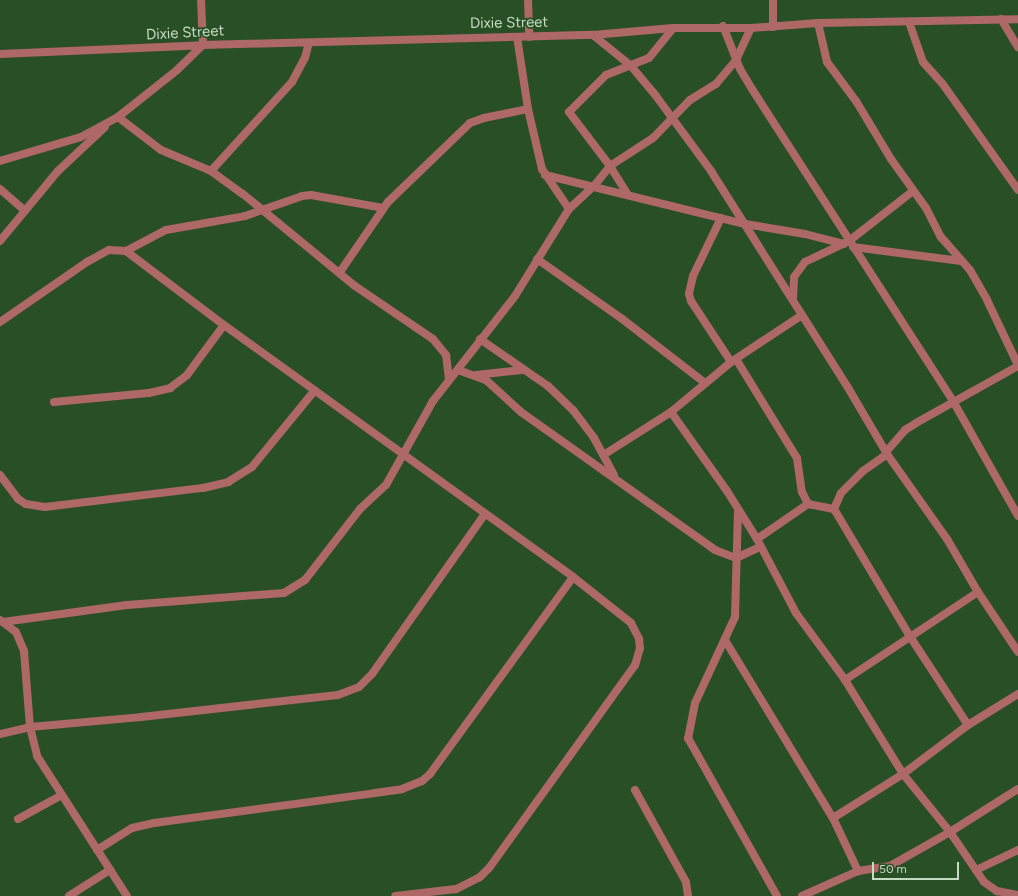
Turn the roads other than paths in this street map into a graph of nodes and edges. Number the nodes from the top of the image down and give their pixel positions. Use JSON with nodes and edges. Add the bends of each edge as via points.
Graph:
{"nodes":[{"id":1,"x":201,"y":0,"type":"edge"},
{"id":2,"x":528,"y":0,"type":"edge"},
{"id":3,"x":773,"y":0,"type":"edge"},
{"id":4,"x":1001,"y":19,"type":"junction"},
{"id":5,"x":1018,"y":19,"type":"edge"},
{"id":6,"x":909,"y":22,"type":"junction"},
{"id":7,"x":818,"y":23,"type":"junction"},
{"id":8,"x":723,"y":26,"type":"junction"},
{"id":9,"x":773,"y":27,"type":"junction"},
{"id":10,"x":673,"y":28,"type":"junction"},
{"id":11,"x":751,"y":28,"type":"junction"},
{"id":12,"x":593,"y":35,"type":"junction"},
{"id":13,"x":517,"y":37,"type":"junction"},
{"id":14,"x":529,"y":37,"type":"junction"},
{"id":15,"x":309,"y":42,"type":"junction"},
{"id":16,"x":202,"y":45,"type":"junction"},
{"id":17,"x":1018,"y":47,"type":"edge"},
{"id":18,"x":0,"y":54,"type":"edge"},
{"id":19,"x":736,"y":60,"type":"junction"},
{"id":20,"x":630,"y":66,"type":"junction"},
{"id":21,"x":528,"y":109,"type":"junction"},
{"id":22,"x":672,"y":116,"type":"junction"},
{"id":23,"x":118,"y":117,"type":"junction"},
{"id":24,"x":108,"y":122,"type":"junction"},
{"id":25,"x":0,"y":161,"type":"edge"},
{"id":26,"x":610,"y":166,"type":"junction"},
{"id":27,"x":211,"y":171,"type":"junction"},
{"id":28,"x":545,"y":175,"type":"junction"},
{"id":29,"x":594,"y":186,"type":"junction"},
{"id":30,"x":0,"y":189,"type":"edge"},
{"id":31,"x":1018,"y":190,"type":"edge"},
{"id":32,"x":913,"y":191,"type":"junction"},
{"id":33,"x":628,"y":195,"type":"junction"},
{"id":34,"x":383,"y":208,"type":"junction"},
{"id":35,"x":569,"y":208,"type":"junction"},
{"id":36,"x":262,"y":210,"type":"junction"},
{"id":37,"x":25,"y":211,"type":"junction"},
{"id":38,"x":720,"y":218,"type":"junction"},
{"id":39,"x":745,"y":224,"type":"junction"},
{"id":40,"x":0,"y":241,"type":"edge"},
{"id":41,"x":848,"y":244,"type":"junction"},
{"id":42,"x":126,"y":251,"type":"junction"},
{"id":43,"x":537,"y":259,"type":"junction"},
{"id":44,"x":961,"y":261,"type":"junction"},
{"id":45,"x":340,"y":272,"type":"junction"},
{"id":46,"x":792,"y":299,"type":"junction"},
{"id":47,"x":802,"y":315,"type":"junction"},
{"id":48,"x":0,"y":322,"type":"edge"},
{"id":49,"x":224,"y":325,"type":"junction"},
{"id":50,"x":480,"y":339,"type":"junction"},
{"id":51,"x":734,"y":360,"type":"junction"},
{"id":52,"x":1018,"y":365,"type":"edge"},
{"id":53,"x":458,"y":370,"type":"junction"},
{"id":54,"x":522,"y":370,"type":"junction"},
{"id":55,"x":476,"y":375,"type":"junction"},
{"id":56,"x":450,"y":380,"type":"junction"},
{"id":57,"x":705,"y":383,"type":"junction"},
{"id":58,"x":315,"y":390,"type":"junction"},
{"id":59,"x":953,"y":401,"type":"junction"},
{"id":60,"x":54,"y":402,"type":"dead end"},
{"id":61,"x":671,"y":412,"type":"junction"},
{"id":62,"x":404,"y":453,"type":"junction"},
{"id":63,"x":887,"y":453,"type":"junction"},
{"id":64,"x":605,"y":454,"type":"junction"},
{"id":65,"x":0,"y":475,"type":"edge"},
{"id":66,"x":614,"y":476,"type":"junction"},
{"id":67,"x":808,"y":504,"type":"junction"},
{"id":68,"x":834,"y":509,"type":"junction"},
{"id":69,"x":738,"y":510,"type":"junction"},
{"id":70,"x":485,"y":514,"type":"junction"},
{"id":71,"x":1018,"y":516,"type":"edge"},
{"id":72,"x":757,"y":539,"type":"junction"},
{"id":73,"x":760,"y":547,"type":"junction"},
{"id":74,"x":736,"y":558,"type":"junction"},
{"id":75,"x":573,"y":577,"type":"junction"},
{"id":76,"x":978,"y":592,"type":"junction"},
{"id":77,"x":1,"y":621,"type":"edge"},
{"id":78,"x":911,"y":638,"type":"junction"},
{"id":79,"x":725,"y":640,"type":"junction"},
{"id":80,"x":1018,"y":652,"type":"edge"},
{"id":81,"x":846,"y":680,"type":"junction"},
{"id":82,"x":1018,"y":694,"type":"edge"},
{"id":83,"x":968,"y":725,"type":"junction"},
{"id":84,"x":30,"y":726,"type":"junction"},
{"id":85,"x":0,"y":734,"type":"edge"},
{"id":86,"x":903,"y":774,"type":"junction"},
{"id":87,"x":1018,"y":789,"type":"edge"},
{"id":88,"x":635,"y":790,"type":"dead end"},
{"id":89,"x":62,"y":795,"type":"junction"},
{"id":90,"x":833,"y":818,"type":"junction"},
{"id":91,"x":18,"y":819,"type":"dead end"},
{"id":92,"x":950,"y":832,"type":"junction"},
{"id":93,"x":97,"y":850,"type":"junction"},
{"id":94,"x":1018,"y":850,"type":"edge"},
{"id":95,"x":110,"y":870,"type":"junction"},
{"id":96,"x":976,"y":870,"type":"junction"},
{"id":97,"x":858,"y":871,"type":"junction"},
{"id":98,"x":1018,"y":895,"type":"edge"},
{"id":99,"x":69,"y":896,"type":"edge"},
{"id":100,"x":127,"y":896,"type":"edge"},
{"id":101,"x":395,"y":896,"type":"edge"},
{"id":102,"x":688,"y":896,"type":"edge"},
{"id":103,"x":777,"y":896,"type":"edge"},
{"id":104,"x":802,"y":896,"type":"edge"}],
"edges":[{"from":1,"to":16,"type":"street"},
{"from":2,"to":14,"type":"street"},
{"from":3,"to":9,"type":"street"},
{"from":4,"to":5,"type":"street","name":"Dixie Street"},
{"from":4,"to":6,"type":"street","name":"Dixie Street"},
{"from":4,"to":17,"type":"street"},
{"from":6,"to":7,"type":"street","name":"Dixie Street"},
{"from":6,"to":31,"type":"street","via":[[922,62],[942,83]]},
{"from":7,"to":9,"type":"street","name":"Dixie Street"},
{"from":7,"to":32,"type":"street","via":[[827,62],[856,101]]},
{"from":8,"to":10,"type":"street","name":"Dixie Street"},
{"from":8,"to":11,"type":"street","name":"Dixie Street"},
{"from":8,"to":19,"type":"street"},
{"from":9,"to":11,"type":"street","name":"Dixie Street"},
{"from":10,"to":12,"type":"street","name":"Dixie Street"},
{"from":10,"to":20,"type":"street","via":[[656,53]]},
{"from":11,"to":19,"type":"street"},
{"from":12,"to":14,"type":"street","name":"Dixie Street"},
{"from":12,"to":20,"type":"street"},
{"from":13,"to":14,"type":"street","name":"Dixie Street"},
{"from":13,"to":15,"type":"street","name":"Dixie Street"},
{"from":13,"to":21,"type":"street"},
{"from":15,"to":16,"type":"street","name":"Dixie Street"},
{"from":15,"to":27,"type":"street","via":[[305,58],[292,82]]},
{"from":16,"to":18,"type":"street","name":"Dixie Street"},
{"from":16,"to":23,"type":"street","via":[[177,70]]},
{"from":19,"to":22,"type":"street","via":[[716,84],[690,100]]},
{"from":19,"to":41,"type":"street"},
{"from":20,"to":22,"type":"street"},
{"from":20,"to":26,"type":"street","via":[[606,75],[569,112]]},
{"from":21,"to":28,"type":"street"},
{"from":21,"to":34,"type":"street","via":[[470,123]]},
{"from":22,"to":26,"type":"street","via":[[653,138]]},
{"from":22,"to":39,"type":"street"},
{"from":23,"to":24,"type":"street"},
{"from":23,"to":27,"type":"street","via":[[161,150]]},
{"from":24,"to":25,"type":"street","via":[[81,137]]},
{"from":24,"to":37,"type":"street","via":[[58,171]]},
{"from":26,"to":29,"type":"street"},
{"from":26,"to":33,"type":"street"},
{"from":27,"to":36,"type":"street"},
{"from":28,"to":29,"type":"street"},
{"from":28,"to":35,"type":"street"},
{"from":29,"to":33,"type":"street"},
{"from":29,"to":35,"type":"street"},
{"from":30,"to":37,"type":"street"},
{"from":32,"to":41,"type":"street"},
{"from":32,"to":44,"type":"street","via":[[926,208],[940,237]]},
{"from":33,"to":38,"type":"street"},
{"from":34,"to":36,"type":"street","via":[[311,195],[296,197]]},
{"from":34,"to":45,"type":"street"},
{"from":35,"to":43,"type":"street"},
{"from":36,"to":42,"type":"street","via":[[228,220],[166,230]]},
{"from":36,"to":45,"type":"street"},
{"from":37,"to":40,"type":"street"},
{"from":38,"to":39,"type":"street"},
{"from":38,"to":51,"type":"street","via":[[693,276],[689,294]]},
{"from":39,"to":41,"type":"street"},
{"from":39,"to":46,"type":"street"},
{"from":41,"to":44,"type":"street"},
{"from":41,"to":46,"type":"street","via":[[805,262],[797,269]]},
{"from":41,"to":59,"type":"street"},
{"from":42,"to":48,"type":"street","via":[[109,250],[87,262]]},
{"from":42,"to":49,"type":"street"},
{"from":43,"to":50,"type":"street","via":[[515,296]]},
{"from":43,"to":57,"type":"street","via":[[621,318]]},
{"from":44,"to":52,"type":"street","via":[[987,300]]},
{"from":45,"to":56,"type":"street","via":[[440,347],[448,361]]},
{"from":46,"to":47,"type":"street"},
{"from":47,"to":51,"type":"street"},
{"from":47,"to":63,"type":"street"},
{"from":49,"to":58,"type":"street"},
{"from":49,"to":60,"type":"street","via":[[187,375],[170,388],[149,393]]},
{"from":50,"to":53,"type":"street"},
{"from":50,"to":54,"type":"street"},
{"from":51,"to":57,"type":"street"},
{"from":51,"to":67,"type":"street","via":[[797,458],[802,492]]},
{"from":52,"to":59,"type":"street"},
{"from":53,"to":55,"type":"street"},
{"from":53,"to":56,"type":"street"},
{"from":54,"to":55,"type":"street"},
{"from":54,"to":64,"type":"street","via":[[548,386],[573,410]]},
{"from":55,"to":66,"type":"street","via":[[494,386],[522,412]]},
{"from":56,"to":62,"type":"street","via":[[421,420]]},
{"from":57,"to":61,"type":"street"},
{"from":58,"to":62,"type":"street"},
{"from":58,"to":65,"type":"street","via":[[252,467],[228,482],[203,488],[45,507],[26,504],[18,499]]},
{"from":59,"to":63,"type":"street","via":[[905,430]]},
{"from":59,"to":71,"type":"street"},
{"from":61,"to":64,"type":"street"},
{"from":61,"to":69,"type":"street"},
{"from":62,"to":70,"type":"street"},
{"from":62,"to":77,"type":"street","via":[[386,485],[360,509],[323,559],[304,580],[284,593],[127,605]]},
{"from":63,"to":68,"type":"street","via":[[863,471],[841,493]]},
{"from":63,"to":76,"type":"street","via":[[947,539]]},
{"from":64,"to":66,"type":"street"},
{"from":66,"to":74,"type":"street","via":[[701,541],[726,556]]},
{"from":67,"to":68,"type":"street"},
{"from":67,"to":72,"type":"street"},
{"from":68,"to":78,"type":"street"},
{"from":69,"to":72,"type":"street"},
{"from":69,"to":74,"type":"street"},
{"from":70,"to":75,"type":"street"},
{"from":70,"to":84,"type":"street","via":[[372,674],[359,687],[338,695],[141,717]]},
{"from":72,"to":73,"type":"street"},
{"from":73,"to":74,"type":"street"},
{"from":73,"to":81,"type":"street","via":[[796,613]]},
{"from":74,"to":79,"type":"street","via":[[737,606]]},
{"from":75,"to":93,"type":"street","via":[[430,774],[422,781],[402,789],[154,823],[132,828]]},
{"from":75,"to":101,"type":"street","via":[[631,623],[639,639],[640,648],[635,665],[480,877],[456,889]]},
{"from":76,"to":78,"type":"street"},
{"from":76,"to":80,"type":"street"},
{"from":77,"to":84,"type":"street","via":[[16,632],[24,651]]},
{"from":78,"to":81,"type":"street"},
{"from":78,"to":83,"type":"street"},
{"from":79,"to":90,"type":"street"},
{"from":79,"to":103,"type":"street","via":[[695,703],[688,738]]},
{"from":81,"to":86,"type":"street"},
{"from":82,"to":83,"type":"street"},
{"from":83,"to":86,"type":"street"},
{"from":84,"to":85,"type":"street"},
{"from":84,"to":89,"type":"street","via":[[37,756]]},
{"from":86,"to":90,"type":"street"},
{"from":86,"to":92,"type":"street"},
{"from":87,"to":92,"type":"street"},
{"from":88,"to":102,"type":"street","via":[[686,882]]},
{"from":89,"to":91,"type":"street"},
{"from":89,"to":93,"type":"street"},
{"from":90,"to":97,"type":"street"},
{"from":92,"to":96,"type":"street"},
{"from":92,"to":97,"type":"street","via":[[890,866]]},
{"from":93,"to":95,"type":"street"},
{"from":94,"to":96,"type":"street"},
{"from":95,"to":99,"type":"street"},
{"from":95,"to":100,"type":"street"},
{"from":96,"to":98,"type":"street","via":[[990,887]]},
{"from":97,"to":104,"type":"street"}]}
